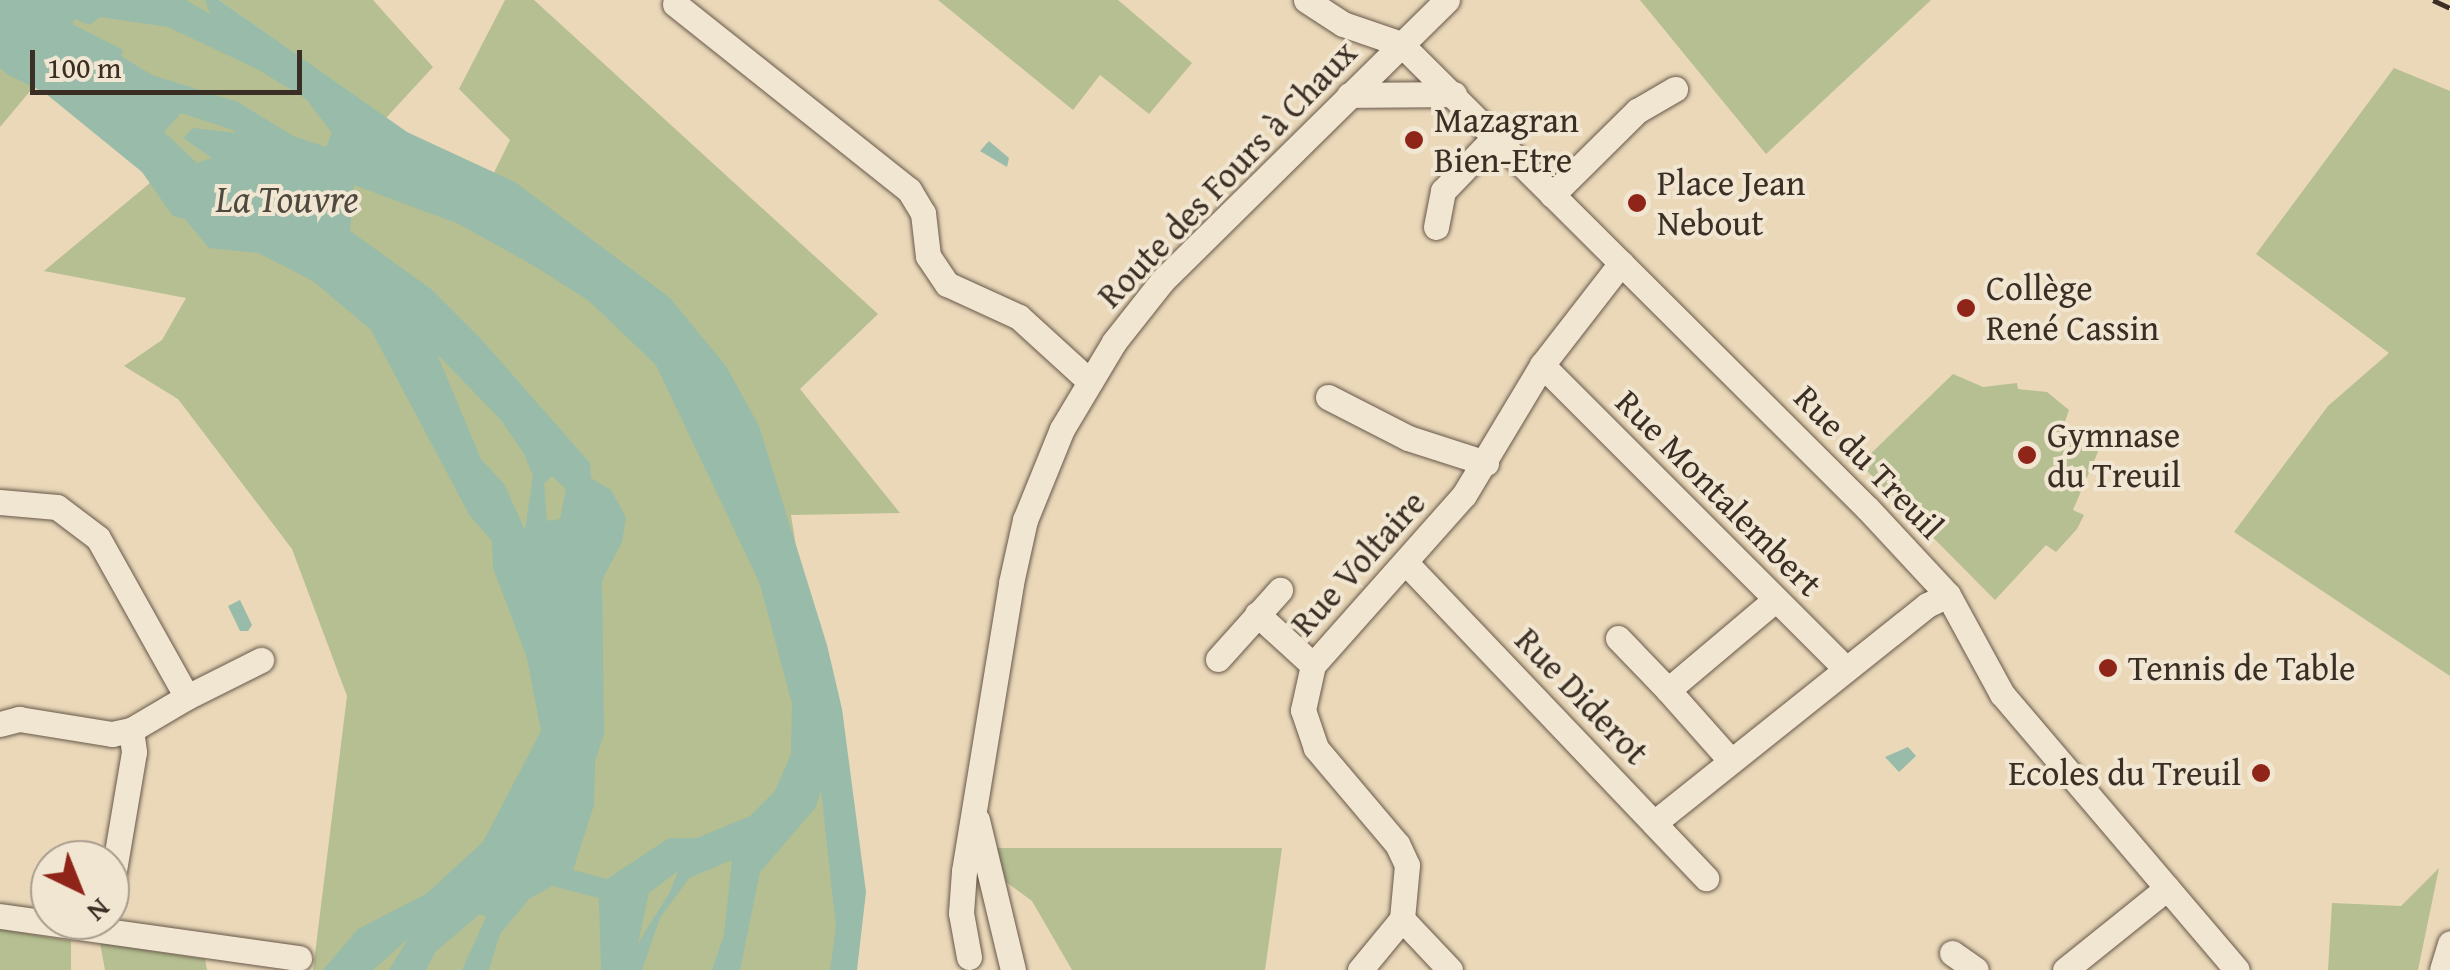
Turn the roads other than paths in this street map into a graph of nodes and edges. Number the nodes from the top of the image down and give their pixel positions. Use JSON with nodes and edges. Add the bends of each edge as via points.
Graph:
{"nodes":[{"id":1,"x":1306,"y":0,"type":"edge"},
{"id":2,"x":1446,"y":0,"type":"edge"},
{"id":3,"x":675,"y":4,"type":"dead end"},
{"id":4,"x":1402,"y":44,"type":"junction"},
{"id":5,"x":1675,"y":89,"type":"dead end"},
{"id":6,"x":1454,"y":94,"type":"junction"},
{"id":7,"x":1349,"y":95,"type":"junction"},
{"id":8,"x":1494,"y":137,"type":"junction"},
{"id":9,"x":1552,"y":195,"type":"junction"},
{"id":10,"x":1436,"y":227,"type":"dead end"},
{"id":11,"x":1621,"y":263,"type":"junction"},
{"id":12,"x":1542,"y":366,"type":"junction"},
{"id":13,"x":1088,"y":381,"type":"junction"},
{"id":14,"x":1328,"y":397,"type":"dead end"},
{"id":15,"x":1486,"y":463,"type":"junction"},
{"id":16,"x":0,"y":502,"type":"edge"},
{"id":17,"x":1407,"y":564,"type":"junction"},
{"id":18,"x":1280,"y":590,"type":"dead end"},
{"id":19,"x":1948,"y":595,"type":"junction"},
{"id":20,"x":1776,"y":600,"type":"junction"},
{"id":21,"x":1258,"y":614,"type":"junction"},
{"id":22,"x":1618,"y":638,"type":"dead end"},
{"id":23,"x":1218,"y":659,"type":"dead end"},
{"id":24,"x":261,"y":660,"type":"dead end"},
{"id":25,"x":1313,"y":665,"type":"junction"},
{"id":26,"x":1846,"y":669,"type":"junction"},
{"id":27,"x":1668,"y":690,"type":"junction"},
{"id":28,"x":188,"y":698,"type":"junction"},
{"id":29,"x":0,"y":724,"type":"edge"},
{"id":30,"x":131,"y":730,"type":"junction"},
{"id":31,"x":1731,"y":761,"type":"junction"},
{"id":32,"x":976,"y":815,"type":"junction"},
{"id":33,"x":1654,"y":823,"type":"junction"},
{"id":34,"x":119,"y":840,"type":"edge"},
{"id":35,"x":1706,"y":878,"type":"dead end"},
{"id":36,"x":2167,"y":888,"type":"junction"},
{"id":37,"x":0,"y":916,"type":"edge"},
{"id":38,"x":30,"y":919,"type":"edge"},
{"id":39,"x":1402,"y":919,"type":"junction"},
{"id":40,"x":130,"y":930,"type":"edge"},
{"id":41,"x":2450,"y":943,"type":"edge"},
{"id":42,"x":1952,"y":952,"type":"dead end"},
{"id":43,"x":299,"y":958,"type":"dead end"},
{"id":44,"x":965,"y":964,"type":"edge"},
{"id":45,"x":1011,"y":964,"type":"edge"},
{"id":46,"x":1360,"y":970,"type":"edge"},
{"id":47,"x":1450,"y":970,"type":"edge"},
{"id":48,"x":1976,"y":970,"type":"edge"},
{"id":49,"x":2065,"y":970,"type":"edge"},
{"id":50,"x":2237,"y":970,"type":"edge"},
{"id":51,"x":2442,"y":970,"type":"edge"}],
"edges":[{"from":1,"to":4,"type":"street","via":[[1343,24]]},
{"from":2,"to":4,"type":"street","name":"Route des Fours à Chaux"},
{"from":3,"to":13,"type":"street","via":[[908,190],[923,213],[928,256],[947,284],[1019,316]]},
{"from":4,"to":6,"type":"street","name":"Rue du Treuil"},
{"from":4,"to":7,"type":"street","name":"Route des Fours à Chaux"},
{"from":5,"to":9,"type":"street","via":[[1637,112]]},
{"from":6,"to":7,"type":"street"},
{"from":6,"to":8,"type":"street","name":"Rue du Treuil"},
{"from":7,"to":13,"type":"street","name":"Route des Fours à Chaux","via":[[1163,280]]},
{"from":8,"to":9,"type":"street","name":"Rue du Treuil"},
{"from":8,"to":10,"type":"street","via":[[1443,192]]},
{"from":9,"to":11,"type":"street","name":"Rue du Treuil"},
{"from":11,"to":12,"type":"street","name":"Rue Voltaire"},
{"from":11,"to":19,"type":"street","name":"Rue du Treuil"},
{"from":12,"to":15,"type":"street","name":"Rue Voltaire"},
{"from":12,"to":20,"type":"street","name":"Rue Montalembert"},
{"from":13,"to":32,"type":"street","name":"Route des Fours à Chaux","via":[[1050,455],[1020,538]]},
{"from":14,"to":15,"type":"street","via":[[1408,438]]},
{"from":15,"to":17,"type":"street","name":"Rue Voltaire"},
{"from":16,"to":28,"type":"street","via":[[57,507],[98,538]]},
{"from":17,"to":25,"type":"street","name":"Rue Voltaire"},
{"from":17,"to":33,"type":"street","name":"Rue Diderot"},
{"from":18,"to":21,"type":"street"},
{"from":19,"to":26,"type":"street"},
{"from":19,"to":36,"type":"street","name":"Rue du Treuil","via":[[2002,694]]},
{"from":20,"to":26,"type":"street","name":"Rue Montalembert"},
{"from":20,"to":27,"type":"street"},
{"from":21,"to":23,"type":"street"},
{"from":21,"to":25,"type":"street"},
{"from":22,"to":27,"type":"street"},
{"from":24,"to":28,"type":"street"},
{"from":25,"to":39,"type":"street","name":"Rue Voltaire","via":[[1303,694],[1308,730],[1397,844],[1409,885]]},
{"from":26,"to":31,"type":"street"},
{"from":27,"to":31,"type":"street"},
{"from":28,"to":30,"type":"street"},
{"from":29,"to":30,"type":"street","via":[[19,719],[112,734]]},
{"from":30,"to":34,"type":"street","via":[[134,752]]},
{"from":31,"to":33,"type":"street"},
{"from":32,"to":44,"type":"street","name":"Route des Fours à Chaux","via":[[961,898]]},
{"from":32,"to":45,"type":"street","name":"Route des Fours à Chaux"},
{"from":33,"to":35,"type":"street","name":"Rue Diderot"},
{"from":36,"to":49,"type":"street"},
{"from":36,"to":50,"type":"street","name":"Rue du Treuil"},
{"from":37,"to":38,"type":"street"},
{"from":39,"to":46,"type":"street"},
{"from":39,"to":47,"type":"street"},
{"from":40,"to":43,"type":"street"},
{"from":41,"to":51,"type":"street"},
{"from":42,"to":48,"type":"street"},
{"from":44,"to":45,"type":"street","name":"Route des Fours à Chaux","via":[[993,949]]}]}
